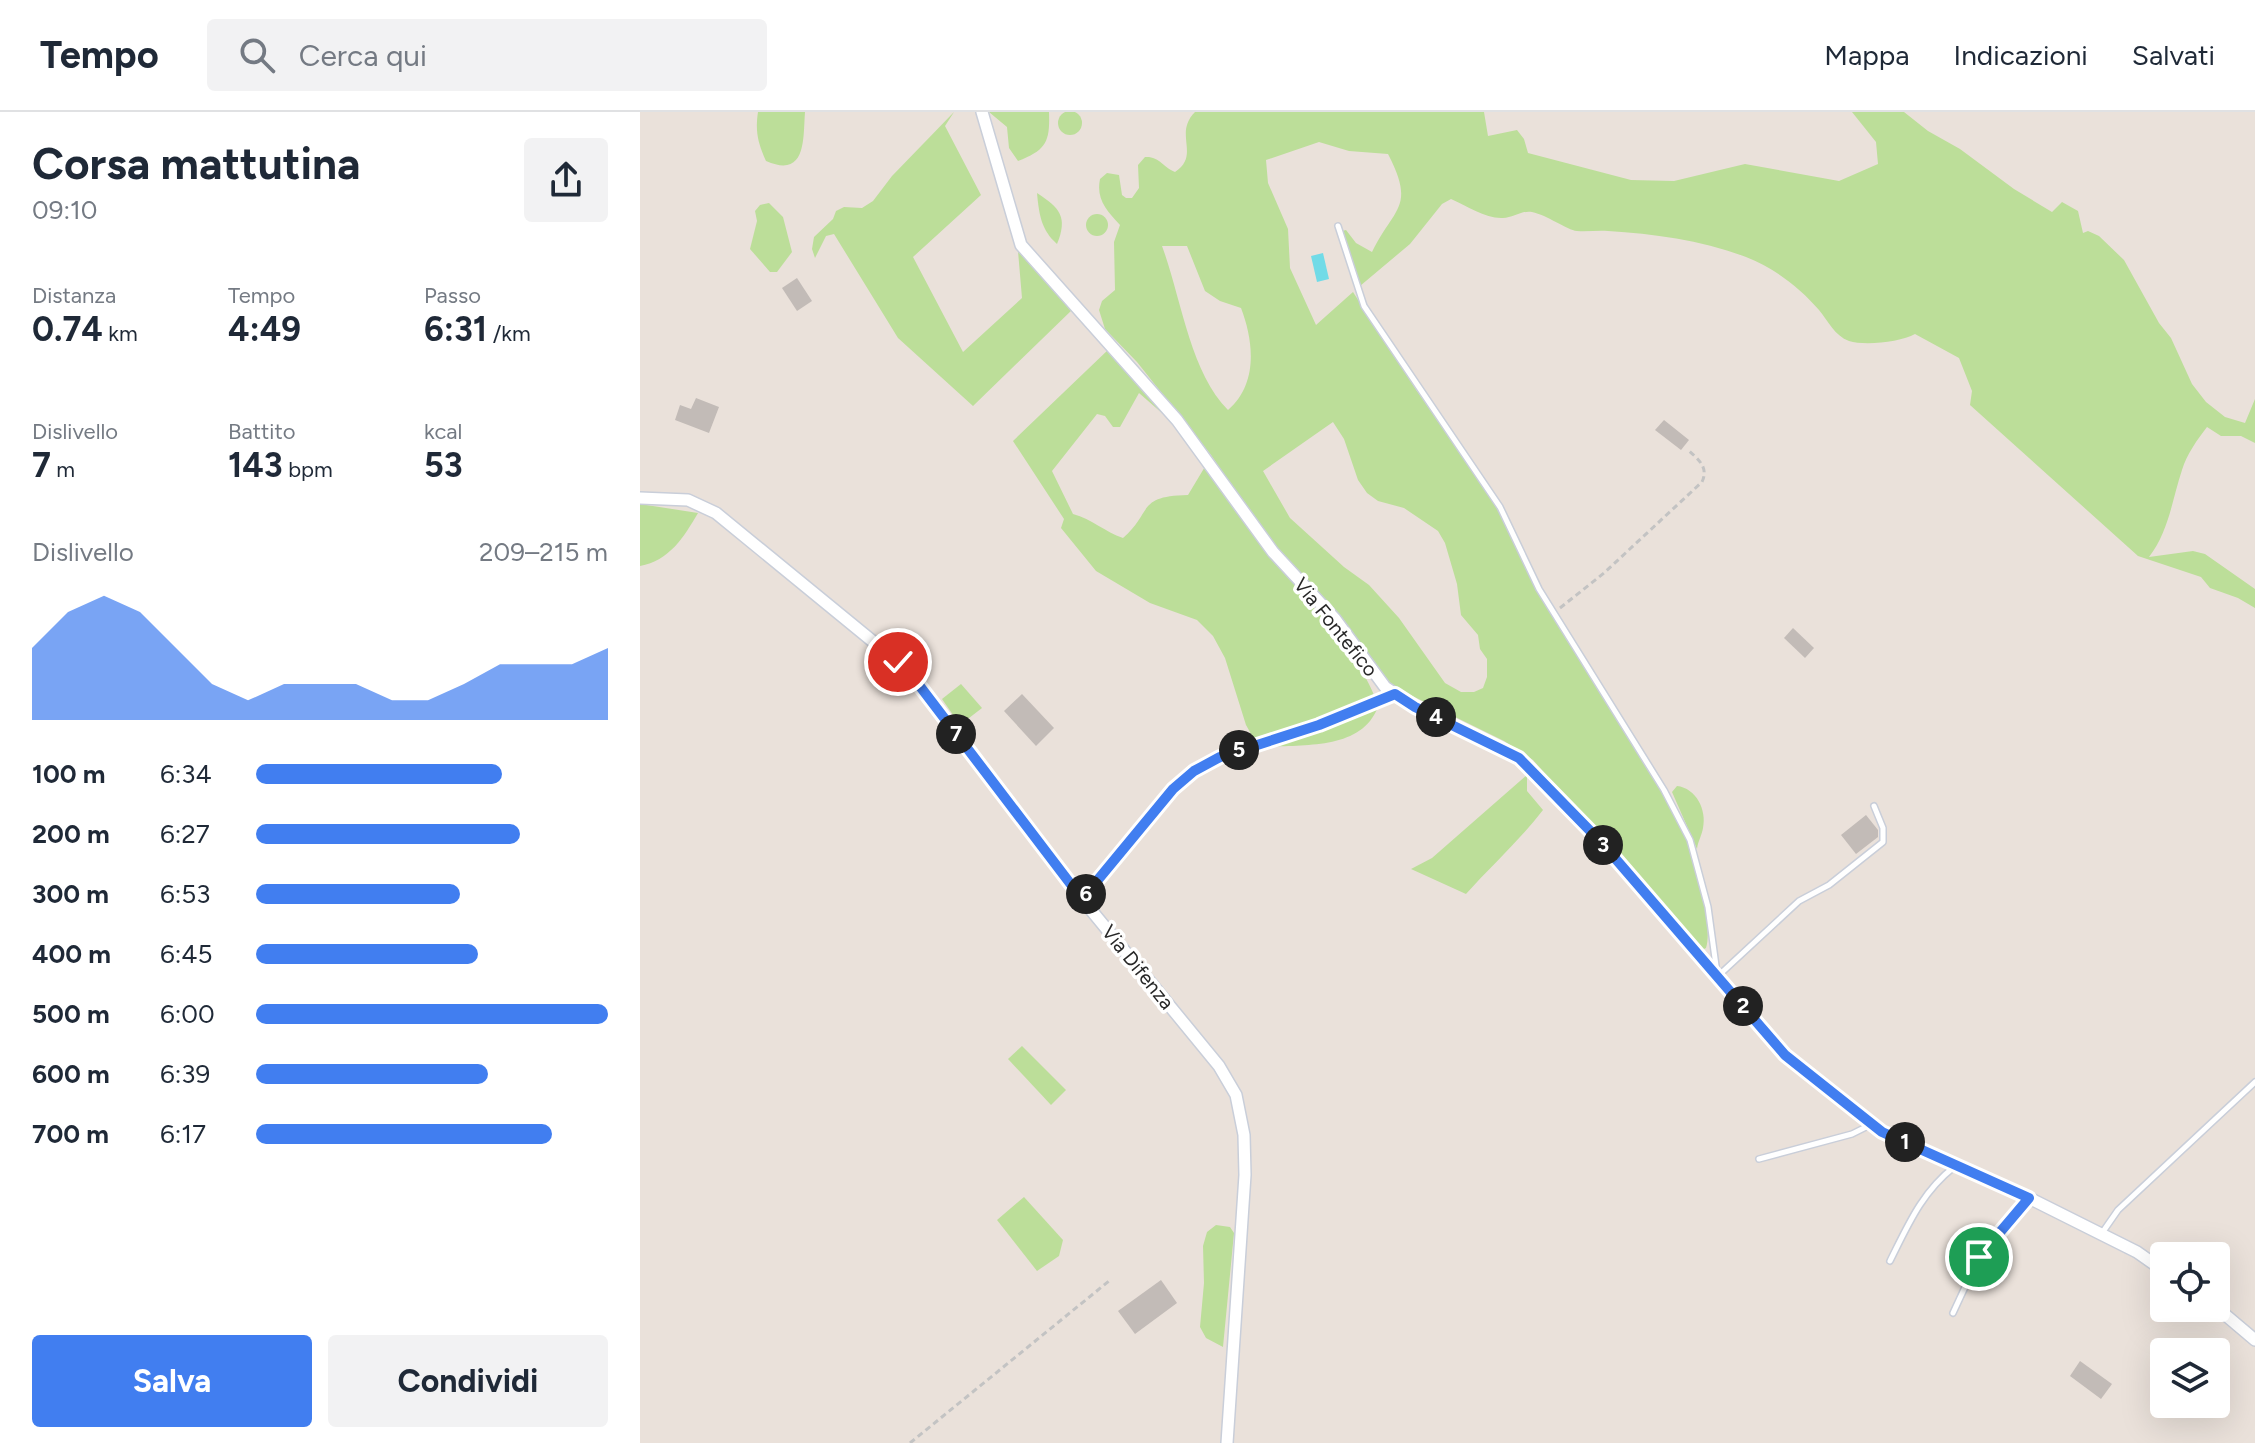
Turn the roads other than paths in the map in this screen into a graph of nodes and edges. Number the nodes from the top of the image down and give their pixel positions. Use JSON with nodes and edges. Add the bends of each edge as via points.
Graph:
{"nodes":[{"id":1,"x":982,"y":112,"type":"edge"},
{"id":2,"x":1338,"y":226,"type":"dead end"},
{"id":3,"x":640,"y":498,"type":"edge"},
{"id":4,"x":1395,"y":694,"type":"junction"},
{"id":5,"x":1874,"y":806,"type":"dead end"},
{"id":6,"x":1082,"y":899,"type":"junction"},
{"id":7,"x":1717,"y":976,"type":"junction"},
{"id":8,"x":2255,"y":1082,"type":"edge"},
{"id":9,"x":1872,"y":1124,"type":"junction"},
{"id":10,"x":1759,"y":1159,"type":"dead end"},
{"id":11,"x":1956,"y":1165,"type":"junction"},
{"id":12,"x":2029,"y":1198,"type":"junction"},
{"id":13,"x":2101,"y":1234,"type":"junction"},
{"id":14,"x":1890,"y":1261,"type":"dead end"},
{"id":15,"x":2150,"y":1261,"type":"edge"},
{"id":16,"x":1953,"y":1313,"type":"dead end"},
{"id":17,"x":2230,"y":1319,"type":"edge"},
{"id":18,"x":2255,"y":1340,"type":"edge"},
{"id":19,"x":1227,"y":1443,"type":"edge"}],
"edges":[{"from":1,"to":4,"type":"street","name":"Via Fontefico","via":[[1021,245],[1177,420],[1273,552]]},
{"from":2,"to":7,"type":"lane","via":[[1364,306],[1500,507],[1539,589],[1690,840],[1708,907]]},
{"from":3,"to":6,"type":"street","name":"Via Difenza","via":[[688,500],[716,513],[898,662]]},
{"from":4,"to":6,"type":"street","via":[[1194,771]]},
{"from":4,"to":7,"type":"street","name":"Via Fontefico","via":[[1519,758],[1601,842]]},
{"from":5,"to":7,"type":"lane","via":[[1883,842],[1829,885],[1799,901]]},
{"from":6,"to":19,"type":"street","name":"Via Difenza","via":[[1219,1066],[1236,1095],[1245,1175]]},
{"from":7,"to":9,"type":"street","name":"Via Fontefico","via":[[1785,1055]]},
{"from":8,"to":13,"type":"lane","via":[[2118,1210]]},
{"from":9,"to":10,"type":"lane"},
{"from":9,"to":11,"type":"street","name":"Via Fontefico"},
{"from":11,"to":12,"type":"street","name":"Via Fontefico"},
{"from":11,"to":14,"type":"lane","via":[[1918,1204]]},
{"from":12,"to":13,"type":"street","name":"Via Fontefico"},
{"from":12,"to":16,"type":"lane","via":[[1979,1257]]},
{"from":13,"to":15,"type":"street","name":"Via Fontefico"},
{"from":17,"to":18,"type":"street"}]}
